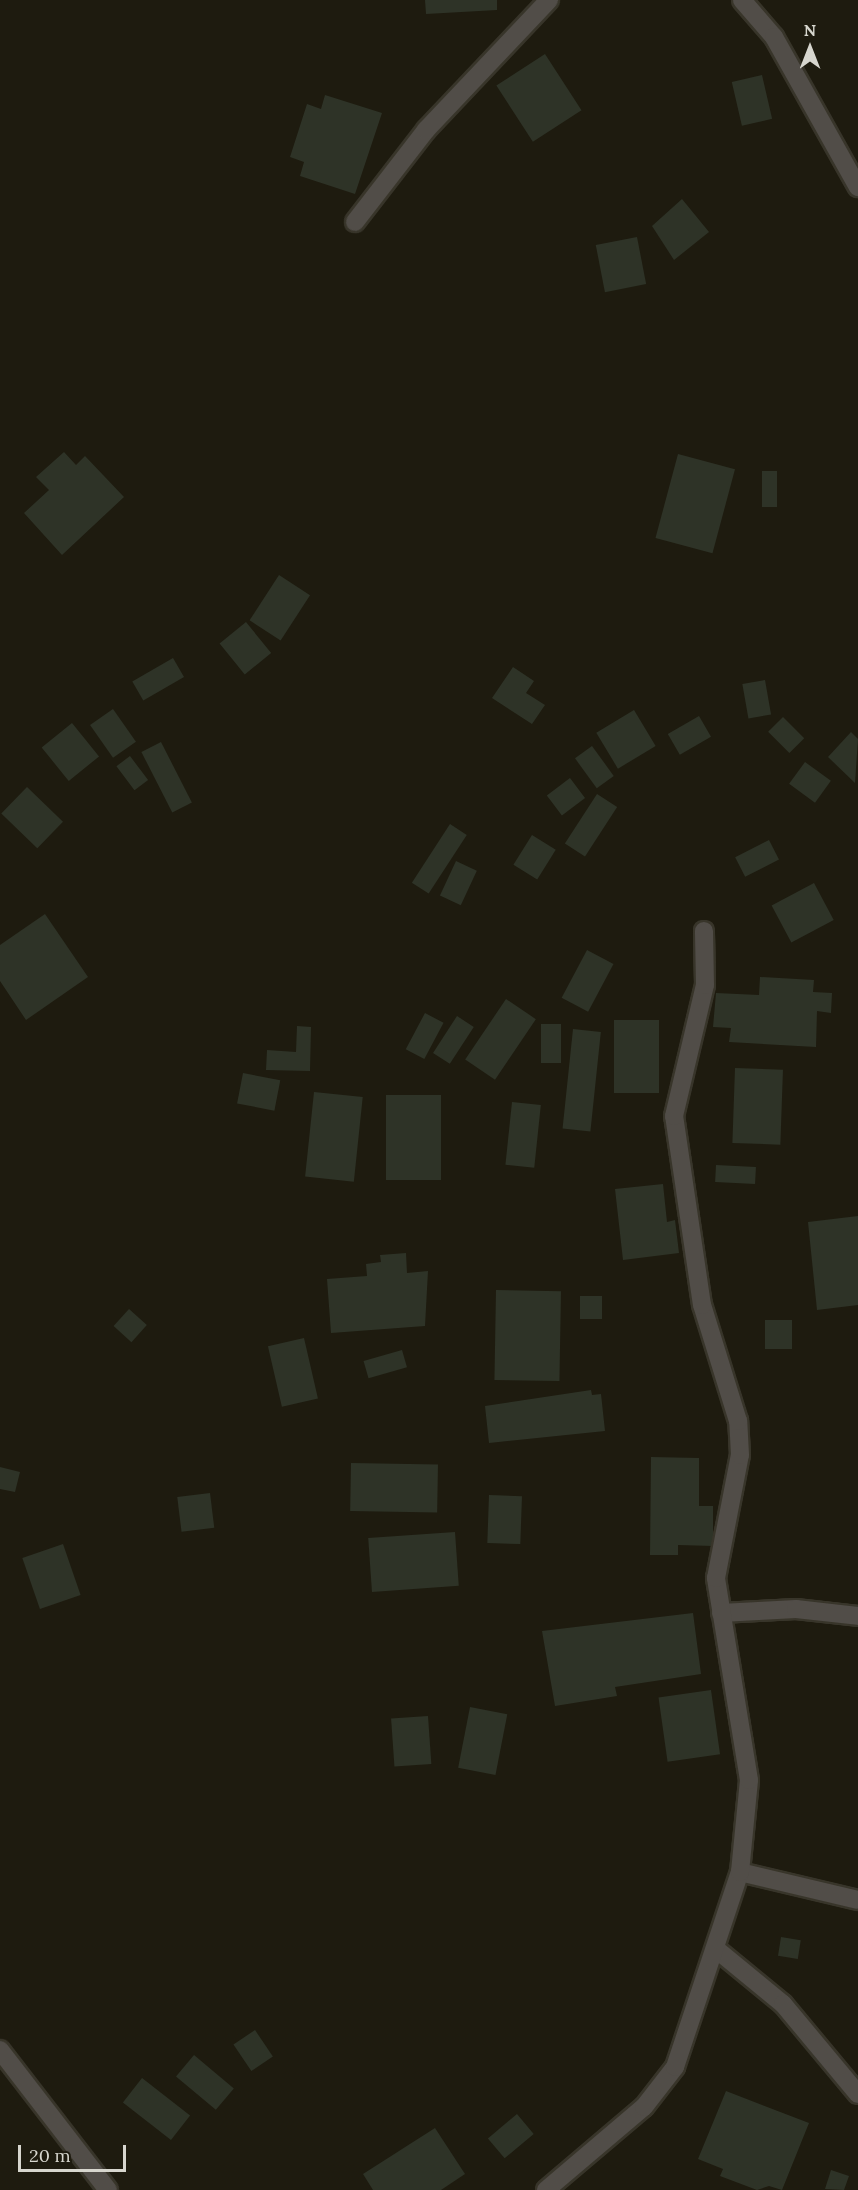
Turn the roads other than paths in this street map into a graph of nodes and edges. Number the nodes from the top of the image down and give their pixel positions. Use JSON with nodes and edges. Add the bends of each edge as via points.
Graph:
{"nodes":[{"id":1,"x":549,"y":0,"type":"edge"},
{"id":2,"x":742,"y":0,"type":"edge"},
{"id":3,"x":858,"y":187,"type":"edge"},
{"id":4,"x":355,"y":222,"type":"dead end"},
{"id":5,"x":704,"y":931,"type":"dead end"},
{"id":6,"x":721,"y":1613,"type":"junction"},
{"id":7,"x":858,"y":1616,"type":"edge"},
{"id":8,"x":740,"y":1872,"type":"junction"},
{"id":9,"x":858,"y":1900,"type":"edge"},
{"id":10,"x":716,"y":1949,"type":"junction"},
{"id":11,"x":0,"y":2050,"type":"edge"},
{"id":12,"x":858,"y":2094,"type":"edge"},
{"id":13,"x":108,"y":2190,"type":"edge"},
{"id":14,"x":546,"y":2190,"type":"edge"}],
"edges":[{"from":1,"to":4,"type":"street","via":[[426,130]]},
{"from":2,"to":3,"type":"street","via":[[774,36]]},
{"from":5,"to":6,"type":"street","via":[[705,985],[674,1116],[702,1305],[738,1421],[740,1455],[716,1578]]},
{"from":6,"to":7,"type":"street","via":[[796,1609]]},
{"from":6,"to":8,"type":"street","via":[[748,1780]]},
{"from":8,"to":9,"type":"street"},
{"from":8,"to":10,"type":"street"},
{"from":10,"to":12,"type":"street","via":[[783,2004]]},
{"from":10,"to":14,"type":"street","via":[[675,2067],[644,2107]]},
{"from":11,"to":13,"type":"street"}]}
